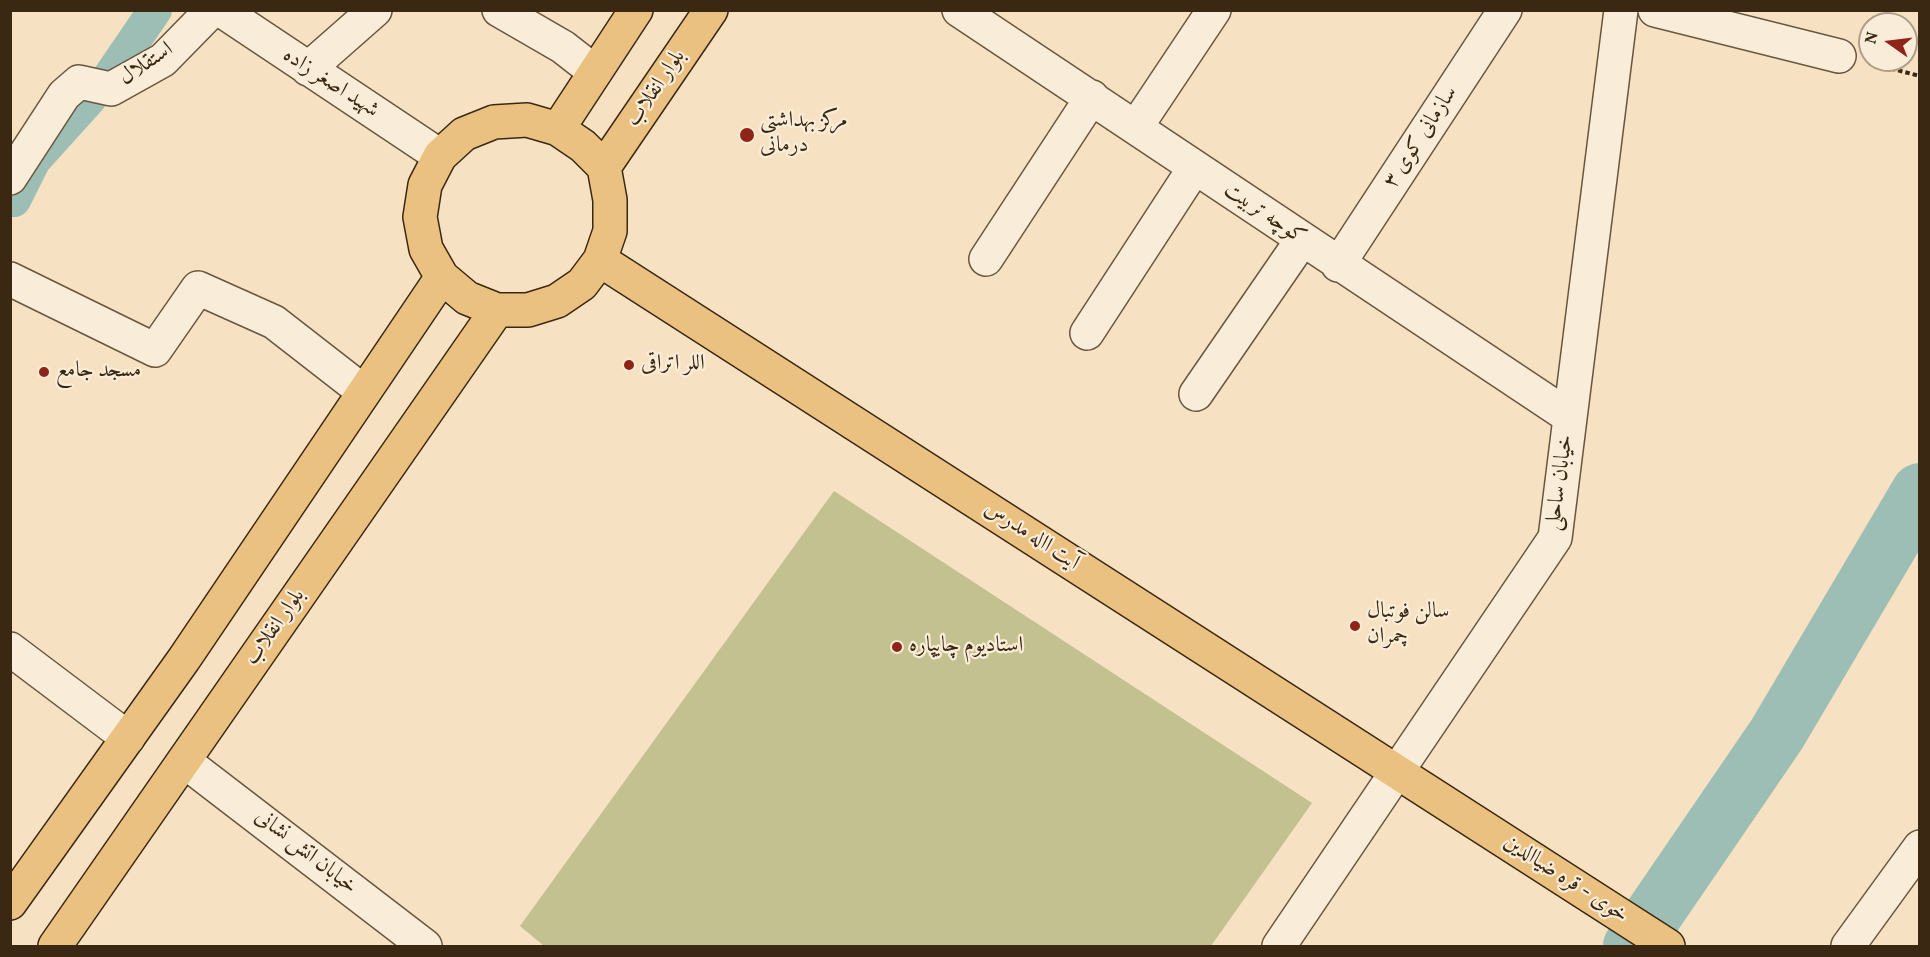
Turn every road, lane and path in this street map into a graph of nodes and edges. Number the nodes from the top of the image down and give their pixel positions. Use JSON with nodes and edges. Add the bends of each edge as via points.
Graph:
{"nodes":[{"id":1,"x":213,"y":10,"type":"edge"},
{"id":2,"x":221,"y":10,"type":"edge"},
{"id":3,"x":375,"y":10,"type":"edge"},
{"id":4,"x":499,"y":10,"type":"edge"},
{"id":5,"x":636,"y":10,"type":"edge"},
{"id":6,"x":711,"y":10,"type":"edge"},
{"id":7,"x":959,"y":10,"type":"edge"},
{"id":8,"x":1214,"y":10,"type":"edge"},
{"id":9,"x":1505,"y":10,"type":"edge"},
{"id":10,"x":1621,"y":10,"type":"edge"},
{"id":11,"x":1654,"y":10,"type":"edge"},
{"id":12,"x":1839,"y":56,"type":"joint"},
{"id":13,"x":308,"y":69,"type":"junction"},
{"id":14,"x":595,"y":72,"type":"junction"},
{"id":15,"x":1920,"y":76,"type":"edge"},
{"id":16,"x":1092,"y":97,"type":"junction"},
{"id":17,"x":1136,"y":127,"type":"junction"},
{"id":18,"x":558,"y":129,"type":"junction"},
{"id":19,"x":440,"y":156,"type":"junction"},
{"id":20,"x":604,"y":167,"type":"junction"},
{"id":21,"x":1195,"y":167,"type":"junction"},
{"id":22,"x":10,"y":178,"type":"edge"},
{"id":23,"x":1302,"y":240,"type":"junction"},
{"id":24,"x":986,"y":259,"type":"dead end"},
{"id":25,"x":600,"y":260,"type":"junction"},
{"id":26,"x":1338,"y":265,"type":"junction"},
{"id":27,"x":442,"y":277,"type":"junction"},
{"id":28,"x":10,"y":279,"type":"edge"},
{"id":29,"x":497,"y":310,"type":"junction"},
{"id":30,"x":1087,"y":333,"type":"dead end"},
{"id":31,"x":364,"y":392,"type":"junction"},
{"id":32,"x":1196,"y":394,"type":"dead end"},
{"id":33,"x":1570,"y":417,"type":"junction"},
{"id":34,"x":10,"y":649,"type":"edge"},
{"id":35,"x":128,"y":738,"type":"junction"},
{"id":36,"x":184,"y":761,"type":"junction"},
{"id":37,"x":1397,"y":772,"type":"junction"},
{"id":38,"x":1462,"y":814,"type":"joint"},
{"id":39,"x":1920,"y":848,"type":"edge"},
{"id":40,"x":10,"y":903,"type":"edge"},
{"id":41,"x":56,"y":946,"type":"edge"},
{"id":42,"x":424,"y":946,"type":"edge"},
{"id":43,"x":1279,"y":946,"type":"edge"},
{"id":44,"x":1668,"y":946,"type":"edge"},
{"id":45,"x":1848,"y":946,"type":"edge"}],
"edges":[{"from":1,"to":22,"type":"street","name":"استقلال","via":[[163,60],[111,89],[79,82],[64,95]]},
{"from":2,"to":13,"type":"street","name":"شهید اصغر زاده"},
{"from":3,"to":13,"type":"street"},
{"from":4,"to":14,"type":"street","via":[[563,47]]},
{"from":5,"to":14,"type":"main road"},
{"from":6,"to":20,"type":"main road","name":"بلوار انقلاب"},
{"from":7,"to":16,"type":"street","name":"کوچه تربیت"},
{"from":8,"to":17,"type":"street"},
{"from":9,"to":26,"type":"street","name":"سازمانی کوی ۳"},
{"from":10,"to":33,"type":"street","name":"خیابان ساحلی"},
{"from":11,"to":12,"type":"street"},
{"from":12,"to":15,"type":"path"},
{"from":13,"to":19,"type":"street","name":"شهید اصغر زاده"},
{"from":14,"to":18,"type":"main road"},
{"from":16,"to":17,"type":"street","name":"کوچه تربیت"},
{"from":16,"to":24,"type":"street"},
{"from":17,"to":21,"type":"street","name":"کوچه تربیت"},
{"from":18,"to":19,"type":"main road","via":[[527,120],[494,122],[464,134]]},
{"from":18,"to":20,"type":"main road"},
{"from":19,"to":27,"type":"main road","via":[[425,185],[420,217],[426,249]]},
{"from":20,"to":25,"type":"main road","via":[[610,231]]},
{"from":21,"to":23,"type":"street","name":"کوچه تربیت"},
{"from":21,"to":30,"type":"street"},
{"from":23,"to":26,"type":"street","name":"کوچه تربیت"},
{"from":23,"to":32,"type":"street"},
{"from":25,"to":29,"type":"main road","via":[[582,284],[557,302],[528,310]]},
{"from":25,"to":37,"type":"main road","name":"آیت االه مدرس"},
{"from":26,"to":33,"type":"street","name":"کوچه تربیت"},
{"from":27,"to":29,"type":"main road","via":[[467,298]]},
{"from":27,"to":31,"type":"main road"},
{"from":28,"to":31,"type":"street","via":[[155,350],[198,288],[274,322]]},
{"from":29,"to":36,"type":"main road","name":"بلوار انقلاب"},
{"from":31,"to":35,"type":"main road"},
{"from":33,"to":37,"type":"street","name":"خیابان ساحلی","via":[[1555,538]]},
{"from":34,"to":35,"type":"street"},
{"from":35,"to":40,"type":"main road"},
{"from":36,"to":41,"type":"main road","name":"بلوار انقلاب"},
{"from":36,"to":42,"type":"street","name":"خیابان اتش نشانی"},
{"from":37,"to":38,"type":"main road","name":"آیت االه مدرس"},
{"from":37,"to":43,"type":"street","name":"خیابان ساحلی"},
{"from":38,"to":44,"type":"main road","name":"خوی - قره ضیاالدین"},
{"from":39,"to":45,"type":"street"}]}
